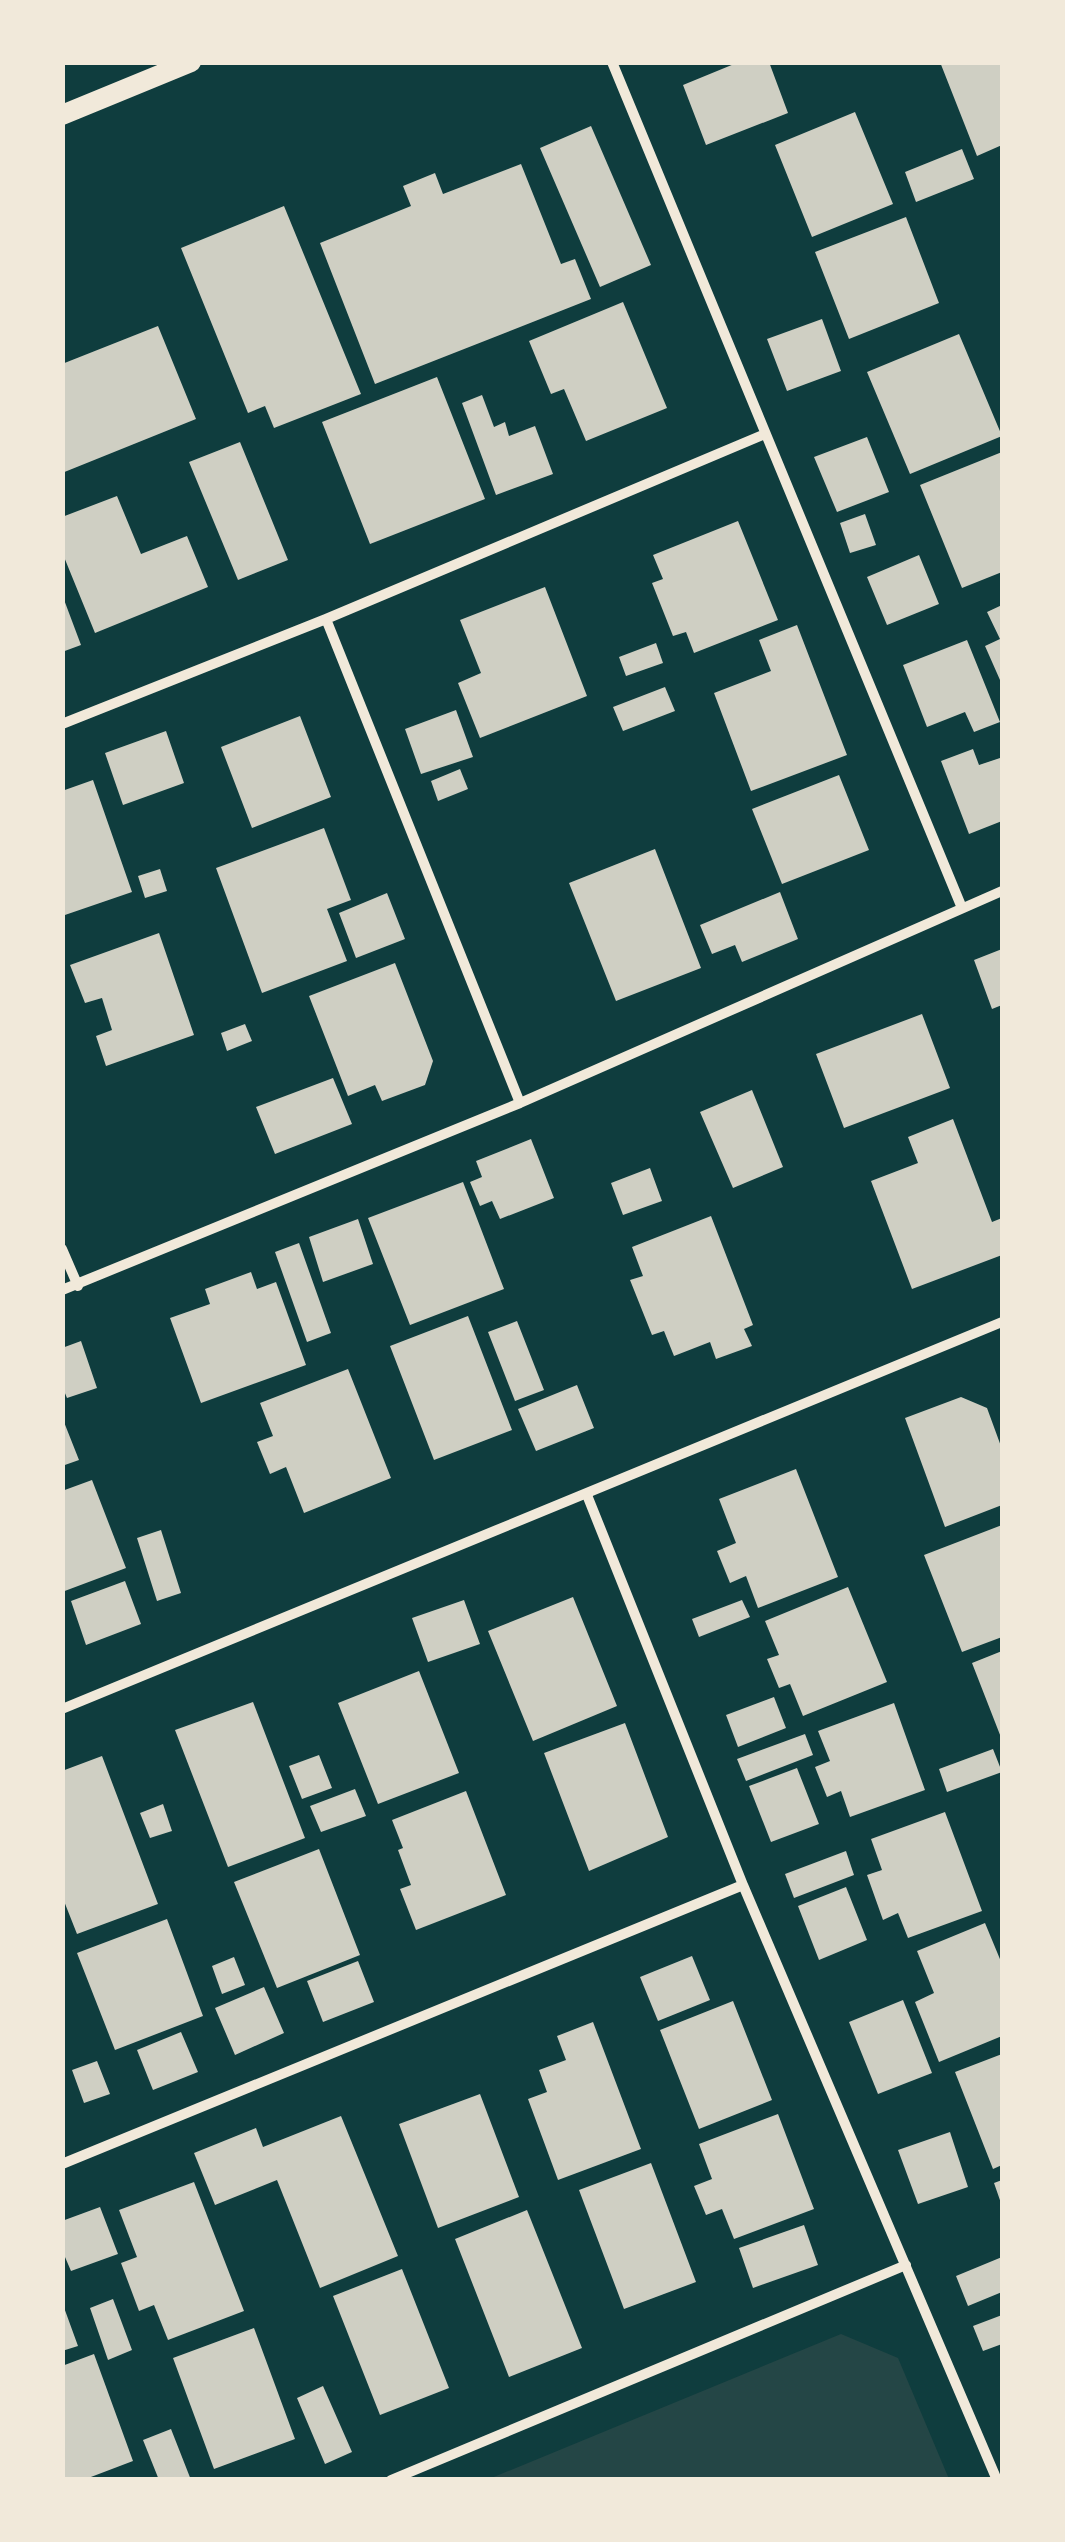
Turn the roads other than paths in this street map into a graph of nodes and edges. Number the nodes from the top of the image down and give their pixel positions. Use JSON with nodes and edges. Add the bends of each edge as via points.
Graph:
{"nodes":[{"id":1,"x":191,"y":62,"type":"edge"},
{"id":2,"x":612,"y":62,"type":"edge"},
{"id":3,"x":62,"y":115,"type":"edge"},
{"id":4,"x":765,"y":434,"type":"junction"},
{"id":5,"x":326,"y":619,"type":"junction"},
{"id":6,"x":62,"y":724,"type":"edge"},
{"id":7,"x":1002,"y":891,"type":"edge"},
{"id":8,"x":962,"y":908,"type":"junction"},
{"id":9,"x":520,"y":1104,"type":"junction"},
{"id":10,"x":62,"y":1249,"type":"edge"},
{"id":11,"x":78,"y":1286,"type":"junction"},
{"id":12,"x":62,"y":1290,"type":"edge"},
{"id":13,"x":1002,"y":1322,"type":"edge"},
{"id":14,"x":586,"y":1495,"type":"junction"},
{"id":15,"x":62,"y":1709,"type":"edge"},
{"id":16,"x":743,"y":1885,"type":"junction"},
{"id":17,"x":62,"y":2164,"type":"edge"},
{"id":18,"x":906,"y":2266,"type":"junction"},
{"id":19,"x":391,"y":2480,"type":"edge"},
{"id":20,"x":997,"y":2480,"type":"edge"}],
"edges":[{"from":1,"to":3,"type":"main road"},
{"from":2,"to":4,"type":"street"},
{"from":4,"to":5,"type":"street"},
{"from":4,"to":8,"type":"street"},
{"from":5,"to":6,"type":"street"},
{"from":5,"to":9,"type":"street"},
{"from":7,"to":8,"type":"street"},
{"from":8,"to":9,"type":"street"},
{"from":9,"to":11,"type":"street"},
{"from":10,"to":11,"type":"street"},
{"from":11,"to":12,"type":"street"},
{"from":13,"to":14,"type":"street"},
{"from":14,"to":15,"type":"street"},
{"from":14,"to":16,"type":"street"},
{"from":16,"to":17,"type":"street"},
{"from":16,"to":18,"type":"street"},
{"from":18,"to":19,"type":"street"},
{"from":18,"to":20,"type":"street"}]}
